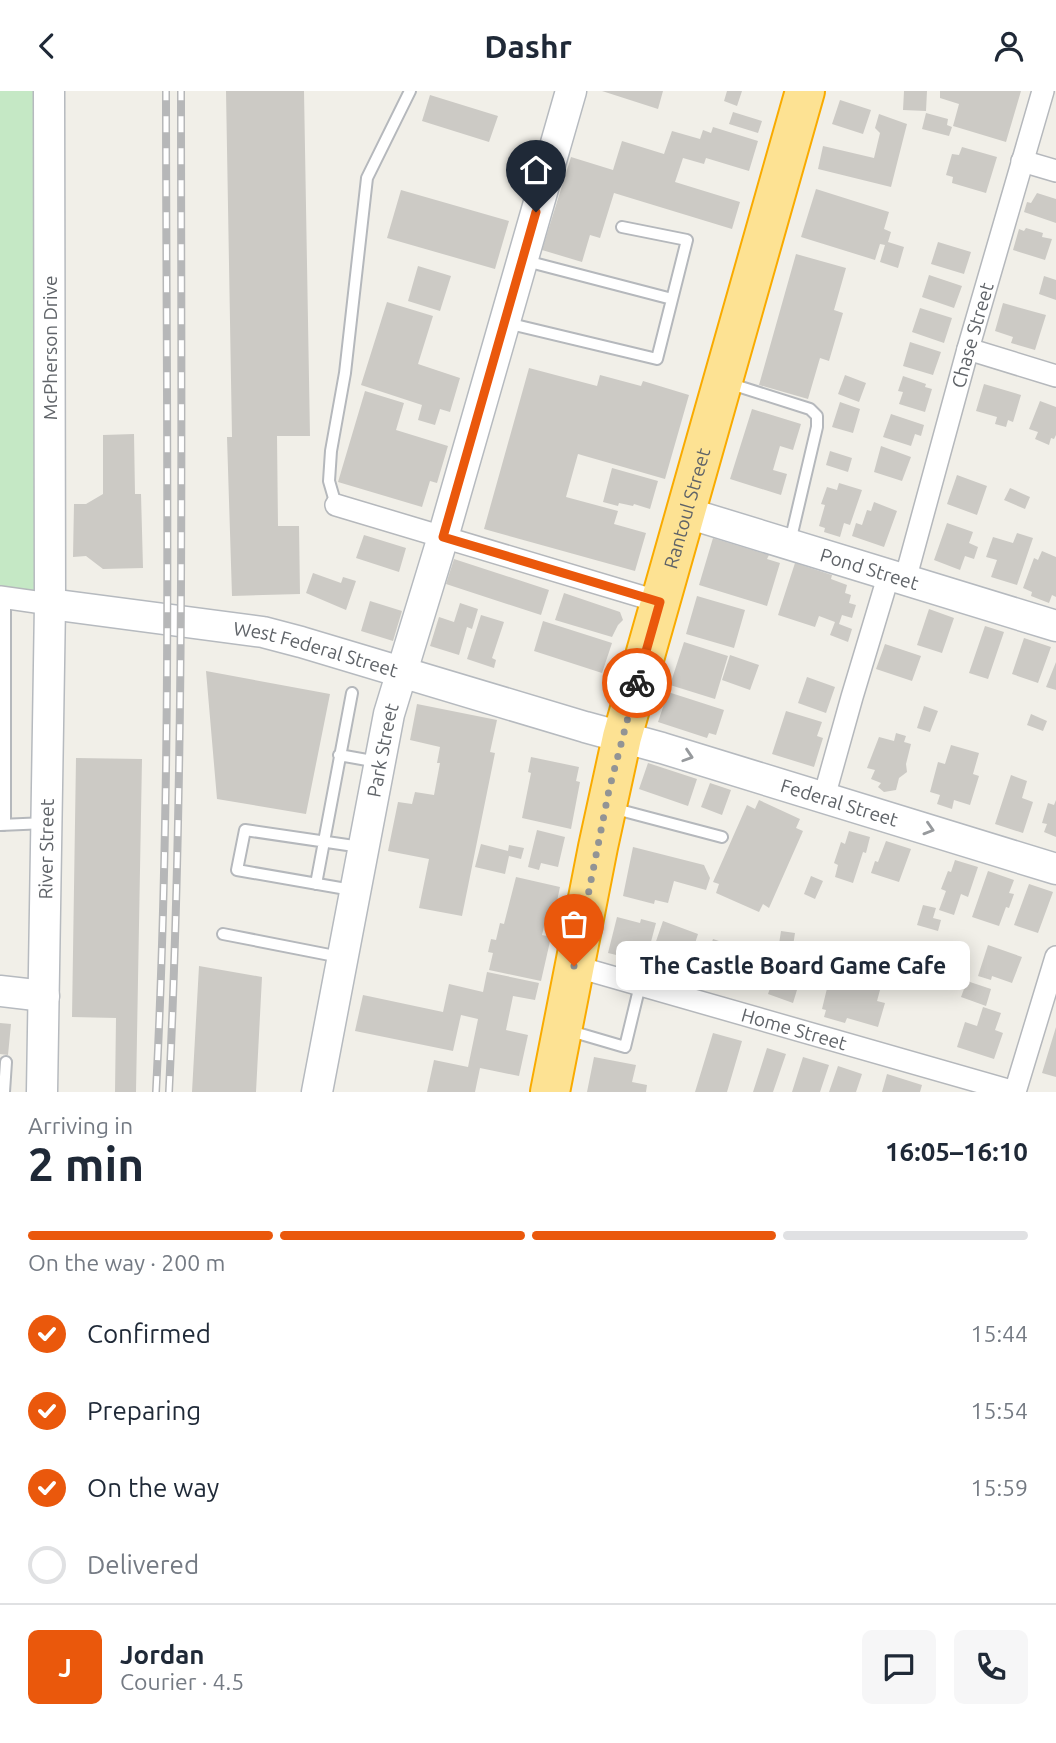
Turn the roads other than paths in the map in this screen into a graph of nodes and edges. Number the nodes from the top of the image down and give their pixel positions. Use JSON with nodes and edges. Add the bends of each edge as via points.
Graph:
{"nodes":[{"id":1,"x":49,"y":91,"type":"edge"},
{"id":2,"x":410,"y":91,"type":"edge"},
{"id":3,"x":571,"y":91,"type":"edge"},
{"id":4,"x":804,"y":91,"type":"edge"},
{"id":5,"x":1043,"y":91,"type":"edge"},
{"id":6,"x":1022,"y":161,"type":"junction"},
{"id":7,"x":1056,"y":171,"type":"edge"},
{"id":8,"x":622,"y":227,"type":"dead end"},
{"id":9,"x":522,"y":260,"type":"junction"},
{"id":10,"x":672,"y":299,"type":"junction"},
{"id":11,"x":504,"y":322,"type":"junction"},
{"id":12,"x":968,"y":349,"type":"junction"},
{"id":13,"x":1056,"y":376,"type":"edge"},
{"id":14,"x":722,"y":381,"type":"junction"},
{"id":15,"x":337,"y":505,"type":"joint"},
{"id":16,"x":684,"y":512,"type":"junction"},
{"id":17,"x":443,"y":537,"type":"junction"},
{"id":18,"x":789,"y":544,"type":"junction"},
{"id":19,"x":897,"y":577,"type":"junction"},
{"id":20,"x":3,"y":598,"type":"edge"},
{"id":21,"x":660,"y":602,"type":"junction"},
{"id":22,"x":50,"y":604,"type":"junction"},
{"id":23,"x":1056,"y":626,"type":"edge"},
{"id":24,"x":400,"y":673,"type":"junction"},
{"id":25,"x":352,"y":693,"type":"dead end"},
{"id":26,"x":622,"y":737,"type":"junction"},
{"id":27,"x":339,"y":755,"type":"junction"},
{"id":28,"x":380,"y":762,"type":"junction"},
{"id":29,"x":824,"y":797,"type":"junction"},
{"id":30,"x":606,"y":806,"type":"junction"},
{"id":31,"x":46,"y":823,"type":"junction"},
{"id":32,"x":2,"y":825,"type":"edge"},
{"id":33,"x":722,"y":837,"type":"dead end"},
{"id":34,"x":324,"y":842,"type":"junction"},
{"id":35,"x":363,"y":848,"type":"junction"},
{"id":36,"x":1056,"y":869,"type":"edge"},
{"id":37,"x":316,"y":884,"type":"junction"},
{"id":38,"x":355,"y":891,"type":"junction"},
{"id":39,"x":223,"y":934,"type":"dead end"},
{"id":40,"x":1056,"y":957,"type":"edge"},
{"id":41,"x":342,"y":958,"type":"junction"},
{"id":42,"x":574,"y":966,"type":"junction"},
{"id":43,"x":640,"y":985,"type":"junction"},
{"id":44,"x":0,"y":991,"type":"edge"},
{"id":45,"x":44,"y":996,"type":"junction"},
{"id":46,"x":562,"y":1029,"type":"junction"},
{"id":47,"x":6,"y":1062,"type":"dead end"},
{"id":48,"x":4,"y":1092,"type":"edge"},
{"id":49,"x":42,"y":1092,"type":"edge"},
{"id":50,"x":317,"y":1092,"type":"edge"},
{"id":51,"x":550,"y":1092,"type":"edge"},
{"id":52,"x":1015,"y":1092,"type":"edge"}],
"edges":[{"from":1,"to":22,"type":"street","name":"McPherson Drive"},
{"from":2,"to":15,"type":"lane","via":[[367,178],[345,373],[331,450],[329,481]]},
{"from":3,"to":9,"type":"street","name":"Park Street"},
{"from":4,"to":14,"type":"highway","name":"Rantoul Street"},
{"from":5,"to":6,"type":"street","name":"Chase Street"},
{"from":6,"to":7,"type":"street"},
{"from":6,"to":12,"type":"street","name":"Chase Street"},
{"from":8,"to":10,"type":"lane","via":[[687,240]]},
{"from":9,"to":10,"type":"lane"},
{"from":9,"to":11,"type":"street","name":"Park Street"},
{"from":10,"to":11,"type":"lane","via":[[657,359]]},
{"from":11,"to":17,"type":"street","name":"Park Street"},
{"from":12,"to":13,"type":"street"},
{"from":12,"to":19,"type":"street","name":"Chase Street"},
{"from":14,"to":16,"type":"highway","name":"Rantoul Street"},
{"from":14,"to":18,"type":"lane","via":[[810,409],[817,416]]},
{"from":15,"to":17,"type":"street"},
{"from":16,"to":18,"type":"street","name":"Pond Street"},
{"from":16,"to":21,"type":"highway","name":"Rantoul Street"},
{"from":17,"to":21,"type":"street"},
{"from":17,"to":24,"type":"street","name":"Park Street"},
{"from":18,"to":19,"type":"street","name":"Pond Street"},
{"from":19,"to":23,"type":"street","name":"Pond Street"},
{"from":19,"to":29,"type":"street","name":"Chase Street","via":[[852,697]]},
{"from":20,"to":22,"type":"street","name":"West Federal Street"},
{"from":20,"to":32,"type":"lane"},
{"from":21,"to":26,"type":"highway","name":"Rantoul Street"},
{"from":22,"to":24,"type":"street","name":"West Federal Street","via":[[263,632]]},
{"from":22,"to":31,"type":"street","name":"River Street"},
{"from":24,"to":26,"type":"street","name":"West Federal Street"},
{"from":24,"to":28,"type":"street","name":"Park Street"},
{"from":25,"to":27,"type":"lane"},
{"from":26,"to":29,"type":"street","name":"Federal Street","one_way":true},
{"from":26,"to":30,"type":"highway","name":"Rantoul Street"},
{"from":27,"to":28,"type":"lane"},
{"from":27,"to":34,"type":"lane"},
{"from":28,"to":35,"type":"street","name":"Park Street"},
{"from":29,"to":36,"type":"street","name":"Federal Street","one_way":true},
{"from":30,"to":33,"type":"lane"},
{"from":30,"to":42,"type":"highway","name":"Rantoul Street"},
{"from":31,"to":32,"type":"lane"},
{"from":31,"to":45,"type":"street","name":"River Street"},
{"from":34,"to":35,"type":"lane"},
{"from":34,"to":37,"type":"lane"},
{"from":34,"to":37,"type":"lane","via":[[245,830],[237,870]]},
{"from":35,"to":38,"type":"street","name":"Park Street"},
{"from":37,"to":38,"type":"lane"},
{"from":38,"to":41,"type":"street","name":"Park Street"},
{"from":39,"to":41,"type":"lane"},
{"from":40,"to":52,"type":"street"},
{"from":41,"to":50,"type":"street","name":"Park Street"},
{"from":42,"to":43,"type":"street","name":"Home Street"},
{"from":42,"to":46,"type":"highway","name":"Rantoul Street"},
{"from":43,"to":46,"type":"lane","via":[[625,1047]]},
{"from":43,"to":52,"type":"street","name":"Home Street"},
{"from":44,"to":45,"type":"street"},
{"from":45,"to":49,"type":"street","name":"River Street"},
{"from":46,"to":51,"type":"highway","name":"Rantoul Street"},
{"from":47,"to":48,"type":"lane"}]}
